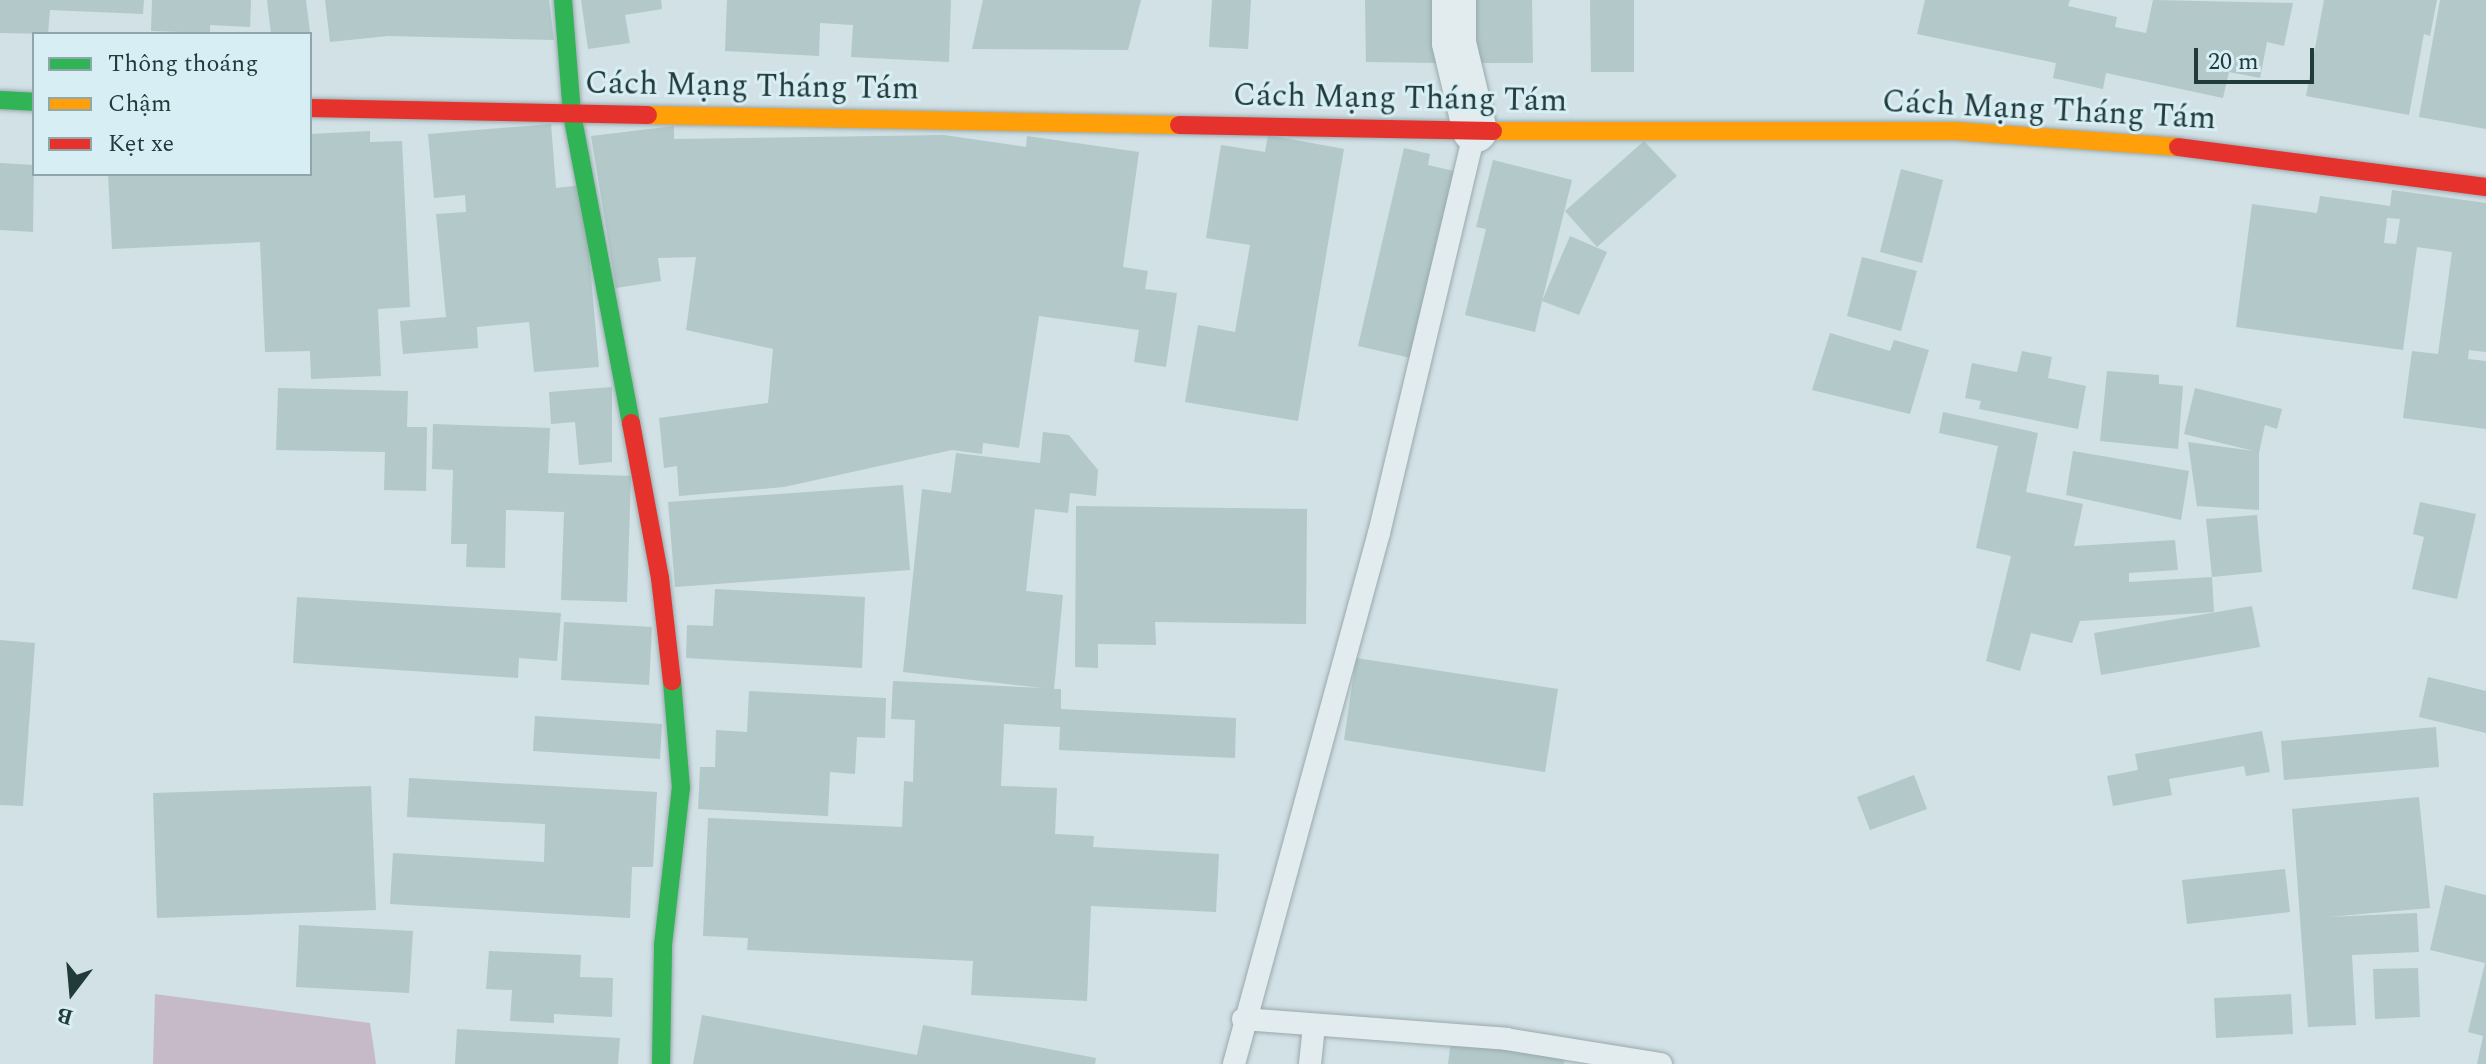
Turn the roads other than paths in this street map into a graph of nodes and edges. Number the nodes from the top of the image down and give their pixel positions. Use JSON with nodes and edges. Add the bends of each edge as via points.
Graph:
{"nodes":[{"id":1,"x":563,"y":0,"type":"edge"},
{"id":2,"x":1454,"y":0,"type":"edge"},
{"id":3,"x":0,"y":100,"type":"edge"},
{"id":4,"x":32,"y":102,"type":"edge"},
{"id":5,"x":312,"y":108,"type":"edge"},
{"id":6,"x":572,"y":114,"type":"junction"},
{"id":7,"x":1475,"y":131,"type":"junction"},
{"id":8,"x":2486,"y":187,"type":"edge"},
{"id":9,"x":1243,"y":1019,"type":"junction"},
{"id":10,"x":1314,"y":1025,"type":"junction"},
{"id":11,"x":661,"y":1064,"type":"edge"},
{"id":12,"x":1234,"y":1064,"type":"edge"},
{"id":13,"x":1310,"y":1064,"type":"edge"},
{"id":14,"x":1661,"y":1064,"type":"edge"}],
"edges":[{"from":1,"to":6,"type":"street"},
{"from":2,"to":7,"type":"street","via":[[1454,43]]},
{"from":3,"to":4,"type":"street"},
{"from":5,"to":6,"type":"street","name":"Cách Mạng Tháng Tám"},
{"from":6,"to":7,"type":"street","name":"Cách Mạng Tháng Tám"},
{"from":6,"to":11,"type":"street","via":[[660,578],[672,684],[681,788],[663,945]]},
{"from":7,"to":8,"type":"street","name":"Cách Mạng Tháng Tám","via":[[1955,131],[2228,150]]},
{"from":7,"to":9,"type":"lane","via":[[1379,533]]},
{"from":9,"to":10,"type":"lane"},
{"from":9,"to":12,"type":"lane"},
{"from":10,"to":13,"type":"lane"},
{"from":10,"to":14,"type":"lane","via":[[1506,1039]]}]}
